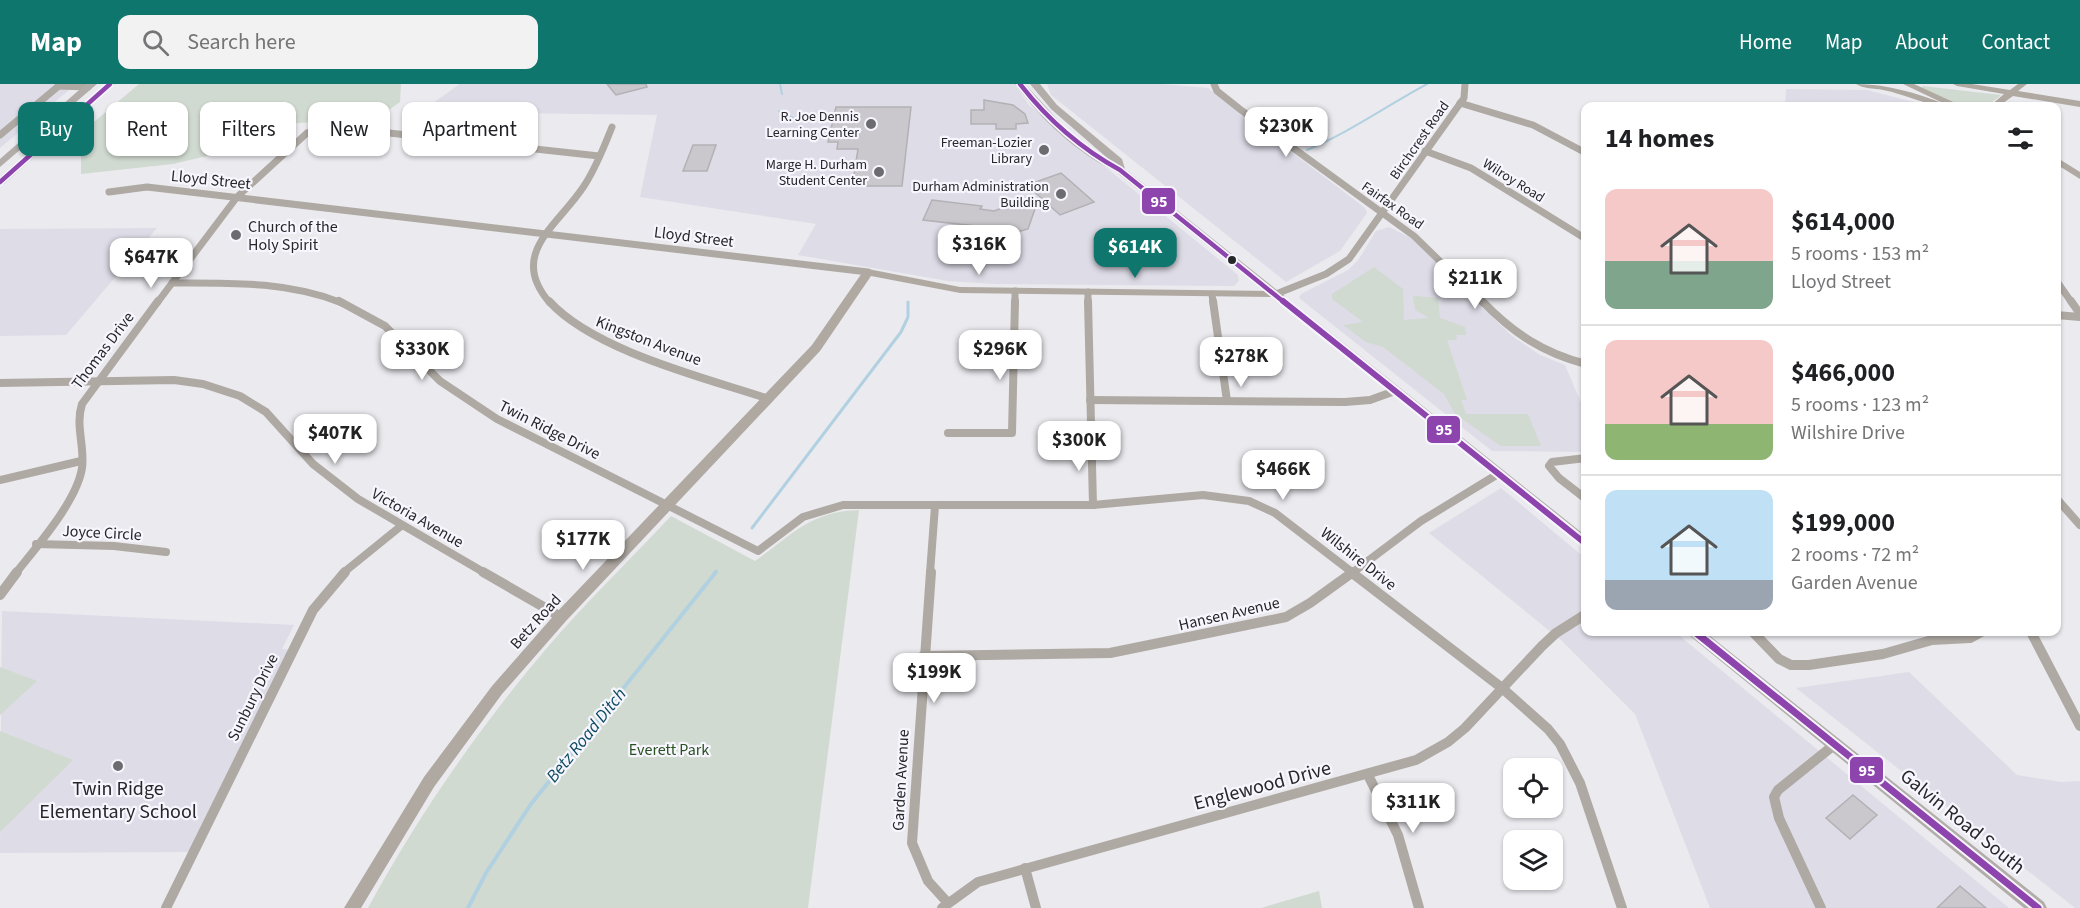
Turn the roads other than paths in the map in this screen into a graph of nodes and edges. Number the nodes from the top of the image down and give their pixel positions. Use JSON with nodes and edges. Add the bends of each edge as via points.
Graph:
{"nodes":[{"id":1,"x":110,"y":84,"type":"edge"},
{"id":2,"x":1020,"y":84,"type":"edge"},
{"id":3,"x":1214,"y":84,"type":"edge"},
{"id":4,"x":1465,"y":84,"type":"edge"},
{"id":5,"x":1860,"y":84,"type":"edge"},
{"id":6,"x":1888,"y":84,"type":"edge"},
{"id":7,"x":1907,"y":84,"type":"edge"},
{"id":8,"x":1957,"y":84,"type":"edge"},
{"id":9,"x":2023,"y":84,"type":"edge"},
{"id":10,"x":59,"y":85,"type":"edge"},
{"id":11,"x":90,"y":86,"type":"edge"},
{"id":12,"x":1038,"y":86,"type":"edge"},
{"id":13,"x":2013,"y":91,"type":"junction"},
{"id":14,"x":1922,"y":98,"type":"junction"},
{"id":15,"x":1933,"y":102,"type":"edge"},
{"id":16,"x":1949,"y":102,"type":"edge"},
{"id":17,"x":1999,"y":102,"type":"edge"},
{"id":18,"x":1460,"y":103,"type":"junction"},
{"id":19,"x":2080,"y":104,"type":"edge"},
{"id":20,"x":612,"y":127,"type":"dead end"},
{"id":21,"x":0,"y":135,"type":"edge"},
{"id":22,"x":1581,"y":150,"type":"edge"},
{"id":23,"x":1425,"y":151,"type":"junction"},
{"id":24,"x":599,"y":156,"type":"junction"},
{"id":25,"x":2061,"y":163,"type":"edge"},
{"id":26,"x":0,"y":164,"type":"edge"},
{"id":27,"x":1120,"y":170,"type":"junction"},
{"id":28,"x":2080,"y":176,"type":"edge"},
{"id":29,"x":0,"y":182,"type":"edge"},
{"id":30,"x":109,"y":192,"type":"dead end"},
{"id":31,"x":237,"y":197,"type":"junction"},
{"id":32,"x":1382,"y":215,"type":"junction"},
{"id":33,"x":547,"y":233,"type":"junction"},
{"id":34,"x":1581,"y":236,"type":"edge"},
{"id":35,"x":868,"y":272,"type":"junction"},
{"id":36,"x":172,"y":283,"type":"junction"},
{"id":37,"x":2061,"y":288,"type":"edge"},
{"id":38,"x":1015,"y":291,"type":"junction"},
{"id":39,"x":1088,"y":292,"type":"junction"},
{"id":40,"x":1212,"y":294,"type":"junction"},
{"id":41,"x":1276,"y":294,"type":"junction"},
{"id":42,"x":2061,"y":315,"type":"edge"},
{"id":43,"x":2080,"y":316,"type":"edge"},
{"id":44,"x":1581,"y":363,"type":"edge"},
{"id":45,"x":98,"y":380,"type":"junction"},
{"id":46,"x":0,"y":383,"type":"edge"},
{"id":47,"x":1395,"y":391,"type":"junction"},
{"id":48,"x":769,"y":399,"type":"junction"},
{"id":49,"x":1090,"y":400,"type":"junction"},
{"id":50,"x":1227,"y":402,"type":"junction"},
{"id":51,"x":948,"y":433,"type":"dead end"},
{"id":52,"x":1581,"y":459,"type":"edge"},
{"id":53,"x":81,"y":461,"type":"junction"},
{"id":54,"x":1498,"y":474,"type":"junction"},
{"id":55,"x":0,"y":480,"type":"edge"},
{"id":56,"x":1581,"y":494,"type":"edge"},
{"id":57,"x":2061,"y":504,"type":"edge"},
{"id":58,"x":1094,"y":505,"type":"junction"},
{"id":59,"x":667,"y":506,"type":"junction"},
{"id":60,"x":935,"y":506,"type":"junction"},
{"id":61,"x":2080,"y":525,"type":"edge"},
{"id":62,"x":401,"y":526,"type":"junction"},
{"id":63,"x":1581,"y":540,"type":"edge"},
{"id":64,"x":36,"y":544,"type":"junction"},
{"id":65,"x":758,"y":551,"type":"joint"},
{"id":66,"x":166,"y":552,"type":"dead end"},
{"id":67,"x":1352,"y":572,"type":"junction"},
{"id":68,"x":0,"y":595,"type":"edge"},
{"id":69,"x":561,"y":617,"type":"junction"},
{"id":70,"x":1581,"y":617,"type":"edge"},
{"id":71,"x":1700,"y":636,"type":"edge"},
{"id":72,"x":1757,"y":636,"type":"edge"},
{"id":73,"x":1974,"y":636,"type":"edge"},
{"id":74,"x":2033,"y":636,"type":"edge"},
{"id":75,"x":923,"y":656,"type":"junction"},
{"id":76,"x":1502,"y":688,"type":"junction"},
{"id":77,"x":2080,"y":726,"type":"edge"},
{"id":78,"x":1834,"y":745,"type":"junction"},
{"id":79,"x":1368,"y":775,"type":"junction"},
{"id":80,"x":1025,"y":868,"type":"junction"},
{"id":81,"x":944,"y":905,"type":"edge"},
{"id":82,"x":166,"y":908,"type":"edge"},
{"id":83,"x":352,"y":908,"type":"edge"},
{"id":84,"x":1036,"y":908,"type":"edge"},
{"id":85,"x":1419,"y":908,"type":"edge"},
{"id":86,"x":1622,"y":908,"type":"edge"},
{"id":87,"x":1821,"y":908,"type":"edge"},
{"id":88,"x":2038,"y":908,"type":"edge"}],
"edges":[{"from":1,"to":29,"type":"main road"},
{"from":2,"to":27,"type":"main road","via":[[1046,115]]},
{"from":3,"to":32,"type":"street","name":"Fairfax Road","via":[[1217,91]]},
{"from":4,"to":18,"type":"street","name":"Birchcrest Road","via":[[1466,92]]},
{"from":5,"to":14,"type":"street"},
{"from":6,"to":14,"type":"street"},
{"from":7,"to":16,"type":"street"},
{"from":8,"to":13,"type":"street"},
{"from":9,"to":13,"type":"street"},
{"from":10,"to":11,"type":"street"},
{"from":10,"to":21,"type":"street"},
{"from":11,"to":26,"type":"main road"},
{"from":12,"to":27,"type":"main road","via":[[1054,107],[1118,161]]},
{"from":13,"to":17,"type":"street"},
{"from":13,"to":19,"type":"street"},
{"from":14,"to":15,"type":"street"},
{"from":18,"to":22,"type":"street","via":[[1533,125]]},
{"from":18,"to":23,"type":"street","name":"Birchcrest Road"},
{"from":20,"to":24,"type":"street","name":"Kingston Avenue"},
{"from":23,"to":32,"type":"street","name":"Birchcrest Road"},
{"from":23,"to":34,"type":"street","name":"Wilroy Road","via":[[1471,168]]},
{"from":24,"to":31,"type":"street","name":"Thomas Drive","via":[[371,131],[311,131]]},
{"from":24,"to":33,"type":"street","name":"Kingston Avenue","via":[[581,190]]},
{"from":25,"to":28,"type":"street"},
{"from":27,"to":41,"type":"main road"},
{"from":30,"to":31,"type":"street","name":"Lloyd Street","via":[[134,187]]},
{"from":31,"to":33,"type":"street","name":"Lloyd Street"},
{"from":31,"to":36,"type":"street","name":"Thomas Drive"},
{"from":32,"to":41,"type":"street","name":"Birchcrest Road","via":[[1340,267]]},
{"from":32,"to":44,"type":"street","name":"Fairfax Road","via":[[1447,263],[1522,340],[1558,358]]},
{"from":33,"to":35,"type":"street","name":"Lloyd Street"},
{"from":33,"to":48,"type":"street","name":"Kingston Avenue","via":[[532,264],[533,281],[552,308],[616,345]]},
{"from":35,"to":38,"type":"street","name":"Lloyd Street","via":[[940,288]]},
{"from":35,"to":48,"type":"street","name":"Betz Road","via":[[816,348]]},
{"from":36,"to":45,"type":"street","name":"Thomas Drive"},
{"from":36,"to":59,"type":"street","name":"Twin Ridge Drive","via":[[269,285],[329,298],[354,308],[394,334],[462,398]]},
{"from":37,"to":43,"type":"street"},
{"from":38,"to":39,"type":"street","name":"Lloyd Street"},
{"from":38,"to":51,"type":"street","via":[[1012,433]]},
{"from":39,"to":40,"type":"street","name":"Lloyd Street"},
{"from":39,"to":49,"type":"street"},
{"from":40,"to":41,"type":"street","name":"Lloyd Street"},
{"from":40,"to":50,"type":"street"},
{"from":41,"to":47,"type":"main road"},
{"from":42,"to":43,"type":"street"},
{"from":45,"to":46,"type":"street","name":"Victoria Avenue"},
{"from":45,"to":53,"type":"street","name":"Thomas Drive","via":[[78,413]]},
{"from":45,"to":62,"type":"street","name":"Victoria Avenue","via":[[190,382],[240,396],[266,412],[313,464]]},
{"from":47,"to":50,"type":"street","via":[[1359,402]]},
{"from":47,"to":54,"type":"main road"},
{"from":48,"to":59,"type":"street","name":"Betz Road"},
{"from":49,"to":50,"type":"street"},
{"from":49,"to":58,"type":"street"},
{"from":52,"to":56,"type":"street","via":[[1552,462],[1549,466]]},
{"from":53,"to":55,"type":"street"},
{"from":53,"to":64,"type":"street","name":"Thomas Drive","via":[[72,492]]},
{"from":54,"to":63,"type":"main road"},
{"from":54,"to":67,"type":"street","name":"Hansen Avenue","via":[[1448,503]]},
{"from":57,"to":61,"type":"street"},
{"from":58,"to":60,"type":"street","name":"Wilshire Drive"},
{"from":58,"to":67,"type":"street","name":"Wilshire Drive","via":[[1203,495],[1250,501],[1275,513]]},
{"from":59,"to":65,"type":"street","name":"Twin Ridge Drive"},
{"from":59,"to":69,"type":"street","name":"Betz Road"},
{"from":60,"to":65,"type":"street","name":"Wilshire Drive","via":[[843,505],[822,509],[794,523]]},
{"from":60,"to":75,"type":"street","name":"Garden Avenue"},
{"from":62,"to":69,"type":"street","name":"Victoria Avenue"},
{"from":62,"to":82,"type":"street","name":"Sunbury Drive","via":[[344,572],[313,610]]},
{"from":64,"to":66,"type":"street","name":"Joyce Circle"},
{"from":64,"to":68,"type":"street","name":"Thomas Drive"},
{"from":67,"to":75,"type":"street","name":"Hansen Avenue","via":[[1307,607],[1286,616],[1157,645],[1069,655]]},
{"from":67,"to":76,"type":"street","name":"Wilshire Drive"},
{"from":69,"to":83,"type":"street","name":"Betz Road","via":[[497,690],[445,760]]},
{"from":70,"to":76,"type":"street","name":"Englewood Drive","via":[[1557,633]]},
{"from":71,"to":78,"type":"main road","name":"Galvin Road South"},
{"from":72,"to":73,"type":"street","via":[[1779,659],[1791,665],[1883,654],[1932,640]]},
{"from":74,"to":77,"type":"street"},
{"from":75,"to":81,"type":"street","name":"Garden Avenue","via":[[912,843],[928,881]]},
{"from":76,"to":79,"type":"street","name":"Englewood Drive","via":[[1448,742],[1416,760]]},
{"from":76,"to":86,"type":"street","name":"Wilshire Drive","via":[[1548,729],[1572,765]]},
{"from":78,"to":87,"type":"street","via":[[1774,797],[1779,818]]},
{"from":78,"to":88,"type":"main road","name":"Galvin Road South"},
{"from":79,"to":80,"type":"street","name":"Englewood Drive"},
{"from":79,"to":85,"type":"street","via":[[1398,835]]},
{"from":80,"to":81,"type":"street","name":"Englewood Drive","via":[[978,882]]},
{"from":80,"to":84,"type":"street"}]}
